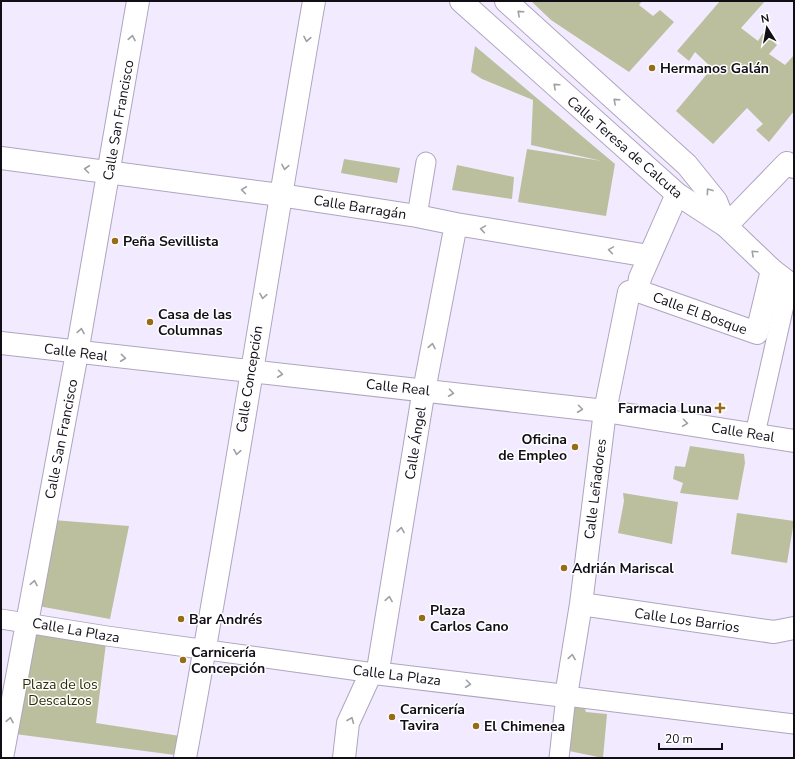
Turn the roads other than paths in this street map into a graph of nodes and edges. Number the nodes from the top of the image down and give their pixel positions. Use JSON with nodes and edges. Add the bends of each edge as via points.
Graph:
{"nodes":[{"id":1,"x":138,"y":1,"type":"edge"},
{"id":2,"x":314,"y":1,"type":"edge"},
{"id":3,"x":461,"y":1,"type":"edge"},
{"id":4,"x":506,"y":1,"type":"edge"},
{"id":5,"x":1,"y":158,"type":"edge"},
{"id":6,"x":426,"y":162,"type":"dead end"},
{"id":7,"x":794,"y":167,"type":"edge"},
{"id":8,"x":109,"y":172,"type":"junction"},
{"id":9,"x":677,"y":194,"type":"junction"},
{"id":10,"x":280,"y":195,"type":"junction"},
{"id":11,"x":417,"y":216,"type":"junction"},
{"id":12,"x":456,"y":224,"type":"junction"},
{"id":13,"x":726,"y":226,"type":"junction"},
{"id":14,"x":649,"y":256,"type":"junction"},
{"id":15,"x":785,"y":280,"type":"edge"},
{"id":16,"x":638,"y":291,"type":"junction"},
{"id":17,"x":766,"y":336,"type":"junction"},
{"id":18,"x":1,"y":343,"type":"edge"},
{"id":19,"x":77,"y":353,"type":"junction"},
{"id":20,"x":251,"y":371,"type":"junction"},
{"id":21,"x":424,"y":390,"type":"junction"},
{"id":22,"x":605,"y":411,"type":"junction"},
{"id":23,"x":754,"y":434,"type":"junction"},
{"id":24,"x":794,"y":441,"type":"edge"},
{"id":25,"x":581,"y":604,"type":"junction"},
{"id":26,"x":1,"y":619,"type":"edge"},
{"id":27,"x":26,"y":621,"type":"junction"},
{"id":28,"x":794,"y":628,"type":"edge"},
{"id":29,"x":205,"y":649,"type":"junction"},
{"id":30,"x":374,"y":673,"type":"junction"},
{"id":31,"x":566,"y":696,"type":"junction"},
{"id":32,"x":794,"y":724,"type":"edge"},
{"id":33,"x":2,"y":757,"type":"edge"},
{"id":34,"x":185,"y":758,"type":"edge"},
{"id":35,"x":344,"y":758,"type":"edge"},
{"id":36,"x":559,"y":758,"type":"edge"}],
"edges":[{"from":8,"to":1,"type":"street","name":"Calle San Francisco","one_way":true},
{"from":2,"to":10,"type":"street","name":"Calle Concepción","one_way":true},
{"from":9,"to":3,"type":"street","name":"Calle Teresa de Calcuta","one_way":true},
{"from":13,"to":4,"type":"street","one_way":true,"via":[[716,201],[687,165]]},
{"from":8,"to":5,"type":"street","name":"Calle Barragán","one_way":true},
{"from":6,"to":11,"type":"street"},
{"from":7,"to":13,"type":"street","via":[[787,163]]},
{"from":10,"to":8,"type":"street","name":"Calle Barragán","one_way":true},
{"from":19,"to":8,"type":"street","name":"Calle San Francisco","one_way":true},
{"from":9,"to":13,"type":"street","name":"Calle Teresa de Calcuta"},
{"from":9,"to":14,"type":"street"},
{"from":10,"to":11,"type":"street","name":"Calle Barragán"},
{"from":10,"to":20,"type":"street","name":"Calle Concepción","one_way":true},
{"from":11,"to":12,"type":"street","name":"Calle Barragán"},
{"from":14,"to":12,"type":"street","name":"Calle Barragán","one_way":true},
{"from":21,"to":12,"type":"street","name":"Calle Ángel","one_way":true},
{"from":15,"to":13,"type":"street","name":"Calle Teresa de Calcuta","one_way":true},
{"from":14,"to":16,"type":"street","name":"Calle El Bosque"},
{"from":15,"to":17,"type":"street","name":"Calle El Bosque"},
{"from":16,"to":17,"type":"street","name":"Calle El Bosque"},
{"from":16,"to":22,"type":"street","name":"Calle Leñadores","via":[[629,292]]},
{"from":17,"to":23,"type":"street"},
{"from":18,"to":19,"type":"street","name":"Calle Real"},
{"from":19,"to":20,"type":"street","name":"Calle Real","one_way":true},
{"from":27,"to":19,"type":"street","name":"Calle San Francisco","one_way":true},
{"from":20,"to":21,"type":"street","name":"Calle Real","one_way":true},
{"from":20,"to":29,"type":"street","name":"Calle Concepción","one_way":true},
{"from":21,"to":22,"type":"street","name":"Calle Real","one_way":true},
{"from":30,"to":21,"type":"street","name":"Calle Ángel","one_way":true,"via":[[378,670]]},
{"from":22,"to":23,"type":"street","name":"Calle Real","one_way":true},
{"from":22,"to":25,"type":"street","name":"Calle Leñadores"},
{"from":23,"to":24,"type":"street","name":"Calle Real"},
{"from":25,"to":28,"type":"street","name":"Calle Los Barrios","via":[[774,632]]},
{"from":31,"to":25,"type":"street","name":"Calle Leñadores","one_way":true},
{"from":26,"to":27,"type":"street","name":"Calle La Plaza"},
{"from":27,"to":29,"type":"street","name":"Calle La Plaza","via":[[107,636]]},
{"from":33,"to":27,"type":"street","name":"Calle San Francisco","one_way":true},
{"from":29,"to":30,"type":"street","name":"Calle La Plaza"},
{"from":29,"to":34,"type":"street","name":"Calle Concepción"},
{"from":30,"to":31,"type":"street","name":"Calle La Plaza","one_way":true},
{"from":35,"to":30,"type":"street","name":"Calle Ángel","one_way":true,"via":[[348,723],[370,675]]},
{"from":31,"to":32,"type":"street","name":"Calle La Plaza"},
{"from":31,"to":36,"type":"street"}]}
